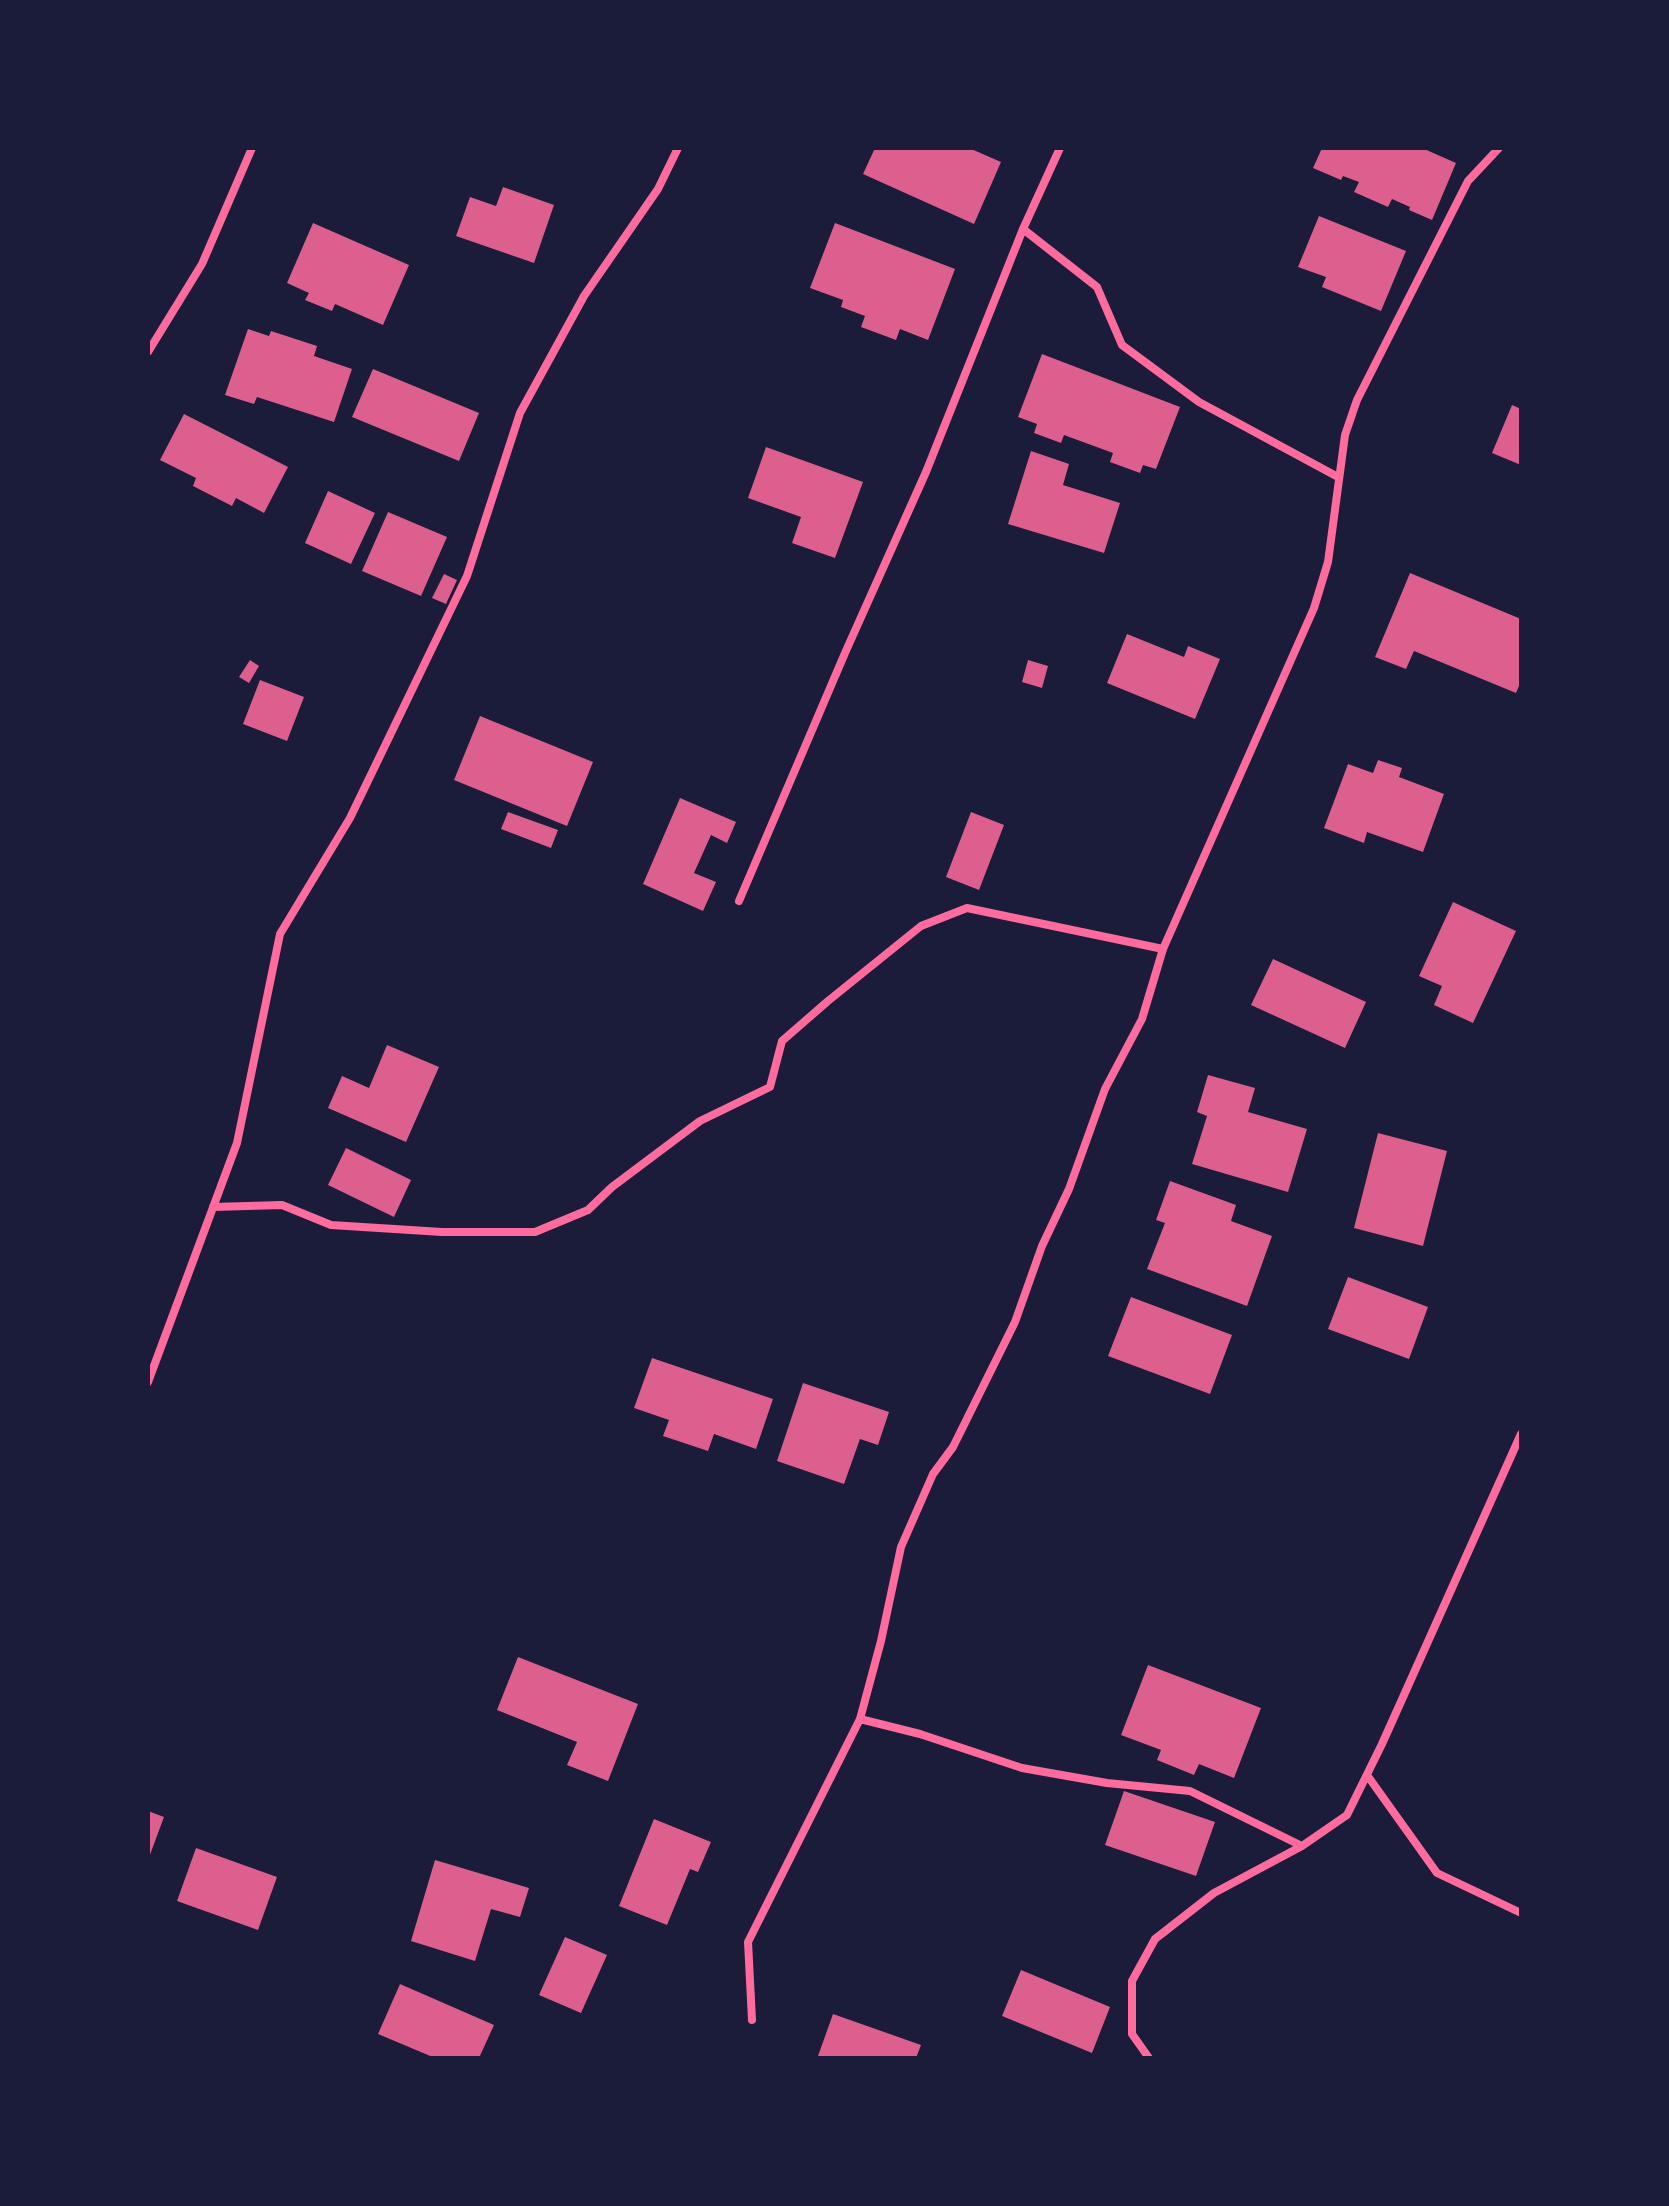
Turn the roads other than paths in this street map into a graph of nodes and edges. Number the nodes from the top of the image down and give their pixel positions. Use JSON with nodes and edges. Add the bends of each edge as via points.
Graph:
{"nodes":[{"id":1,"x":252,"y":148,"type":"edge"},
{"id":2,"x":678,"y":148,"type":"edge"},
{"id":3,"x":1060,"y":148,"type":"edge"},
{"id":4,"x":1499,"y":148,"type":"edge"},
{"id":5,"x":1023,"y":229,"type":"junction"},
{"id":6,"x":148,"y":352,"type":"edge"},
{"id":7,"x":1338,"y":477,"type":"junction"},
{"id":8,"x":739,"y":901,"type":"dead end"},
{"id":9,"x":1163,"y":949,"type":"junction"},
{"id":10,"x":213,"y":1207,"type":"junction"},
{"id":11,"x":148,"y":1382,"type":"edge"},
{"id":12,"x":1521,"y":1434,"type":"edge"},
{"id":13,"x":860,"y":1719,"type":"junction"},
{"id":14,"x":1367,"y":1775,"type":"junction"},
{"id":15,"x":1302,"y":1846,"type":"junction"},
{"id":16,"x":1521,"y":1913,"type":"edge"},
{"id":17,"x":752,"y":2020,"type":"dead end"},
{"id":18,"x":1149,"y":2058,"type":"edge"}],
"edges":[{"from":1,"to":6,"type":"street","via":[[202,264]]},
{"from":2,"to":10,"type":"street","via":[[658,189],[584,296],[520,413],[467,576],[350,818],[280,934],[237,1143]]},
{"from":3,"to":5,"type":"street"},
{"from":4,"to":7,"type":"street","via":[[1468,181],[1364,386],[1345,435]]},
{"from":5,"to":7,"type":"street","via":[[1097,287],[1122,345],[1199,402]]},
{"from":5,"to":8,"type":"street","via":[[926,472]]},
{"from":7,"to":9,"type":"street","via":[[1328,562],[1314,608]]},
{"from":9,"to":10,"type":"street","via":[[967,908],[921,926],[782,1041],[770,1087],[700,1121],[588,1210],[535,1232],[331,1225],[282,1205]]},
{"from":9,"to":13,"type":"street","via":[[1142,1019],[1105,1089],[1015,1322],[953,1447],[933,1474],[901,1547]]},
{"from":10,"to":11,"type":"street"},
{"from":12,"to":14,"type":"street"},
{"from":13,"to":15,"type":"street","via":[[1022,1768],[1190,1791]]},
{"from":13,"to":17,"type":"street","via":[[748,1942]]},
{"from":14,"to":15,"type":"street","via":[[1347,1815]]},
{"from":14,"to":16,"type":"street","via":[[1437,1873]]},
{"from":15,"to":18,"type":"street","via":[[1214,1893],[1155,1939],[1132,1981],[1132,2034]]}]}
